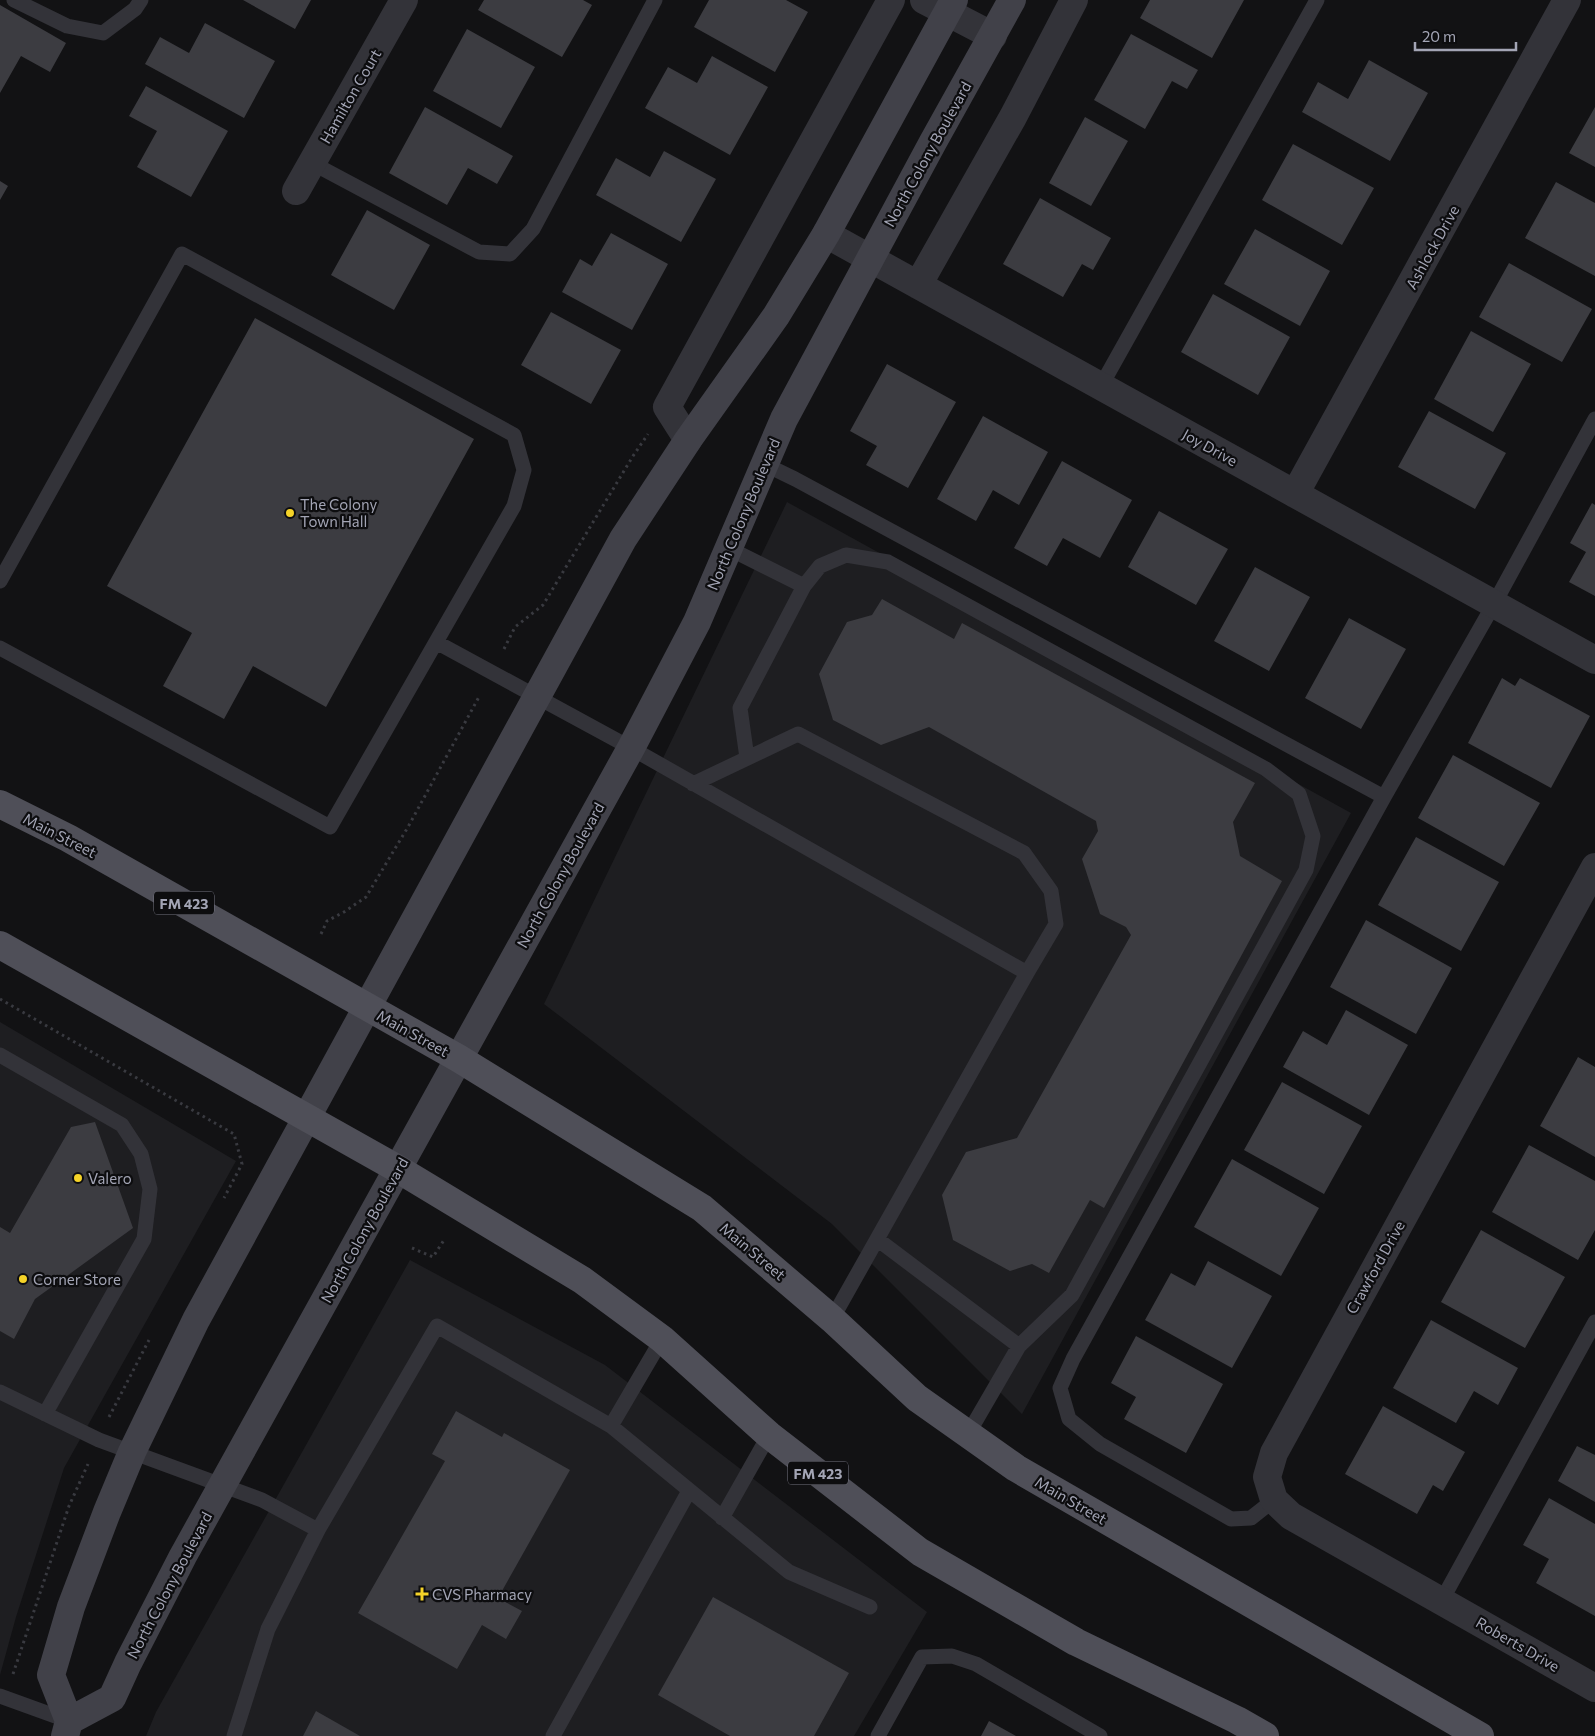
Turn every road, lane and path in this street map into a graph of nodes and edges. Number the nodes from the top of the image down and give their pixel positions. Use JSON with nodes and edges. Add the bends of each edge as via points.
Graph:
{"nodes":[{"id":1,"x":14,"y":0,"type":"edge"},
{"id":2,"x":141,"y":0,"type":"edge"},
{"id":3,"x":404,"y":0,"type":"edge"},
{"id":4,"x":654,"y":0,"type":"edge"},
{"id":5,"x":891,"y":0,"type":"edge"},
{"id":6,"x":1012,"y":0,"type":"edge"},
{"id":7,"x":1074,"y":0,"type":"edge"},
{"id":8,"x":1317,"y":0,"type":"edge"},
{"id":9,"x":1567,"y":0,"type":"edge"},
{"id":10,"x":942,"y":4,"type":"edge"},
{"id":11,"x":992,"y":36,"type":"junction"},
{"id":12,"x":312,"y":163,"type":"junction"},
{"id":13,"x":296,"y":191,"type":"dead end"},
{"id":14,"x":826,"y":234,"type":"junction"},
{"id":15,"x":871,"y":259,"type":"junction"},
{"id":16,"x":918,"y":285,"type":"junction"},
{"id":17,"x":1100,"y":386,"type":"junction"},
{"id":18,"x":1595,"y":419,"type":"edge"},
{"id":19,"x":688,"y":440,"type":"junction"},
{"id":20,"x":764,"y":464,"type":"junction"},
{"id":21,"x":1295,"y":494,"type":"junction"},
{"id":22,"x":728,"y":548,"type":"junction"},
{"id":23,"x":0,"y":581,"type":"edge"},
{"id":24,"x":804,"y":586,"type":"junction"},
{"id":25,"x":1494,"y":604,"type":"junction"},
{"id":26,"x":436,"y":642,"type":"junction"},
{"id":27,"x":0,"y":648,"type":"edge"},
{"id":28,"x":1595,"y":660,"type":"edge"},
{"id":29,"x":537,"y":698,"type":"junction"},
{"id":30,"x":631,"y":748,"type":"junction"},
{"id":31,"x":747,"y":758,"type":"junction"},
{"id":32,"x":693,"y":784,"type":"junction"},
{"id":33,"x":1384,"y":796,"type":"junction"},
{"id":34,"x":0,"y":804,"type":"edge"},
{"id":35,"x":1595,"y":867,"type":"edge"},
{"id":36,"x":0,"y":945,"type":"edge"},
{"id":37,"x":1027,"y":973,"type":"junction"},
{"id":38,"x":366,"y":1007,"type":"junction"},
{"id":39,"x":0,"y":1055,"type":"edge"},
{"id":40,"x":458,"y":1058,"type":"junction"},
{"id":41,"x":306,"y":1118,"type":"junction"},
{"id":42,"x":398,"y":1169,"type":"junction"},
{"id":43,"x":877,"y":1239,"type":"junction"},
{"id":44,"x":444,"y":1240,"type":"dead end"},
{"id":45,"x":412,"y":1248,"type":"dead end"},
{"id":46,"x":832,"y":1318,"type":"junction"},
{"id":47,"x":1595,"y":1322,"type":"edge"},
{"id":48,"x":662,"y":1339,"type":"junction"},
{"id":49,"x":1019,"y":1346,"type":"junction"},
{"id":50,"x":0,"y":1392,"type":"edge"},
{"id":51,"x":45,"y":1414,"type":"junction"},
{"id":52,"x":611,"y":1426,"type":"junction"},
{"id":53,"x":769,"y":1434,"type":"junction"},
{"id":54,"x":968,"y":1434,"type":"junction"},
{"id":55,"x":132,"y":1452,"type":"junction"},
{"id":56,"x":223,"y":1485,"type":"junction"},
{"id":57,"x":689,"y":1491,"type":"junction"},
{"id":58,"x":1274,"y":1500,"type":"junction"},
{"id":59,"x":722,"y":1518,"type":"junction"},
{"id":60,"x":318,"y":1530,"type":"junction"},
{"id":61,"x":1442,"y":1600,"type":"junction"},
{"id":62,"x":870,"y":1608,"type":"dead end"},
{"id":63,"x":1595,"y":1688,"type":"edge"},
{"id":64,"x":0,"y":1696,"type":"edge"},
{"id":65,"x":67,"y":1729,"type":"edge"},
{"id":66,"x":234,"y":1736,"type":"edge"},
{"id":67,"x":553,"y":1736,"type":"edge"},
{"id":68,"x":878,"y":1736,"type":"edge"},
{"id":69,"x":1100,"y":1736,"type":"edge"},
{"id":70,"x":1265,"y":1736,"type":"edge"},
{"id":71,"x":1480,"y":1736,"type":"edge"}],
"edges":[{"from":1,"to":2,"type":"lane","via":[[66,26],[103,33]]},
{"from":3,"to":12,"type":"street","name":"Hamilton Court"},
{"from":4,"to":12,"type":"lane","via":[[533,229],[510,254],[479,252]]},
{"from":5,"to":19,"type":"street","via":[[667,407]]},
{"from":6,"to":11,"type":"main road","name":"North Colony Boulevard"},
{"from":7,"to":16,"type":"street","via":[[1013,117]]},
{"from":8,"to":17,"type":"lane"},
{"from":9,"to":21,"type":"street","name":"Ashlock Drive"},
{"from":10,"to":11,"type":"street"},
{"from":10,"to":14,"type":"main road"},
{"from":11,"to":15,"type":"main road","name":"North Colony Boulevard"},
{"from":12,"to":13,"type":"street","name":"Hamilton Court"},
{"from":14,"to":15,"type":"street","name":"Joy Drive"},
{"from":14,"to":19,"type":"main road","via":[[776,316]]},
{"from":15,"to":16,"type":"street","name":"Joy Drive"},
{"from":15,"to":20,"type":"main road","name":"North Colony Boulevard","via":[[784,419]]},
{"from":16,"to":17,"type":"street","name":"Joy Drive"},
{"from":17,"to":21,"type":"street","name":"Joy Drive"},
{"from":18,"to":25,"type":"lane"},
{"from":19,"to":29,"type":"main road","via":[[623,539]]},
{"from":20,"to":22,"type":"main road","name":"North Colony Boulevard"},
{"from":20,"to":33,"type":"lane"},
{"from":21,"to":25,"type":"street","name":"Joy Drive"},
{"from":22,"to":24,"type":"lane"},
{"from":22,"to":30,"type":"main road","name":"North Colony Boulevard","via":[[697,622]]},
{"from":23,"to":26,"type":"lane","via":[[182,254],[514,435],[524,470],[514,506]]},
{"from":24,"to":31,"type":"lane","via":[[740,708]]},
{"from":24,"to":49,"type":"lane","via":[[820,566],[846,555],[888,562],[1266,769],[1299,794],[1313,836],[1306,870],[1072,1294]]},
{"from":25,"to":28,"type":"street","name":"Joy Drive"},
{"from":25,"to":33,"type":"lane"},
{"from":26,"to":27,"type":"lane","via":[[330,828]]},
{"from":26,"to":29,"type":"lane"},
{"from":29,"to":30,"type":"lane"},
{"from":29,"to":38,"type":"main road"},
{"from":30,"to":32,"type":"lane"},
{"from":30,"to":40,"type":"main road","name":"North Colony Boulevard"},
{"from":31,"to":32,"type":"lane"},
{"from":31,"to":37,"type":"lane","via":[[798,734],[1024,854],[1051,891],[1056,924]]},
{"from":32,"to":37,"type":"lane"},
{"from":33,"to":58,"type":"lane","via":[[1073,1359],[1060,1388],[1069,1419],[1100,1444],[1231,1519],[1251,1518]]},
{"from":34,"to":38,"type":"main road","name":"Main Street","number":"FM 423","via":[[68,838]]},
{"from":35,"to":58,"type":"street","name":"Crawford Drive","via":[[1274,1453],[1268,1478]]},
{"from":36,"to":41,"type":"main road","number":"FM 423"},
{"from":37,"to":43,"type":"lane"},
{"from":38,"to":40,"type":"main road","name":"Main Street","number":"FM 423"},
{"from":38,"to":41,"type":"main road"},
{"from":39,"to":51,"type":"lane","via":[[122,1125],[141,1154],[150,1189],[144,1239]]},
{"from":40,"to":42,"type":"main road","name":"North Colony Boulevard"},
{"from":40,"to":46,"type":"main road","name":"Main Street","number":"FM 423","via":[[702,1208]]},
{"from":41,"to":42,"type":"main road","number":"FM 423"},
{"from":41,"to":55,"type":"main road","via":[[196,1320]]},
{"from":42,"to":48,"type":"main road","number":"FM 423","via":[[582,1280]]},
{"from":42,"to":56,"type":"main road","name":"North Colony Boulevard"},
{"from":43,"to":46,"type":"lane"},
{"from":43,"to":49,"type":"lane"},
{"from":44,"to":45,"type":"path","via":[[433,1257]]},
{"from":46,"to":54,"type":"main road","name":"Main Street","number":"FM 423","via":[[917,1398]]},
{"from":47,"to":61,"type":"lane"},
{"from":48,"to":52,"type":"lane"},
{"from":48,"to":53,"type":"main road","number":"FM 423"},
{"from":49,"to":54,"type":"lane"},
{"from":50,"to":51,"type":"lane"},
{"from":51,"to":55,"type":"lane"},
{"from":52,"to":57,"type":"lane"},
{"from":52,"to":60,"type":"lane","via":[[437,1326]]},
{"from":53,"to":59,"type":"lane"},
{"from":53,"to":70,"type":"main road","number":"FM 423","via":[[920,1552],[1076,1642]]},
{"from":54,"to":71,"type":"main road","name":"Main Street","number":"FM 423","via":[[1016,1468]]},
{"from":55,"to":56,"type":"lane"},
{"from":55,"to":65,"type":"main road","via":[[71,1607],[51,1676]]},
{"from":56,"to":60,"type":"lane","via":[[262,1500]]},
{"from":56,"to":65,"type":"main road","name":"North Colony Boulevard","via":[[112,1698]]},
{"from":57,"to":59,"type":"lane"},
{"from":57,"to":67,"type":"lane"},
{"from":58,"to":61,"type":"street","via":[[1291,1516]]},
{"from":59,"to":62,"type":"lane","via":[[789,1572]]},
{"from":60,"to":66,"type":"lane","via":[[268,1629]]},
{"from":61,"to":63,"type":"street","name":"Roberts Drive"},
{"from":64,"to":65,"type":"lane"},
{"from":68,"to":69,"type":"lane","via":[[922,1657],[952,1656],[976,1664]]}]}
